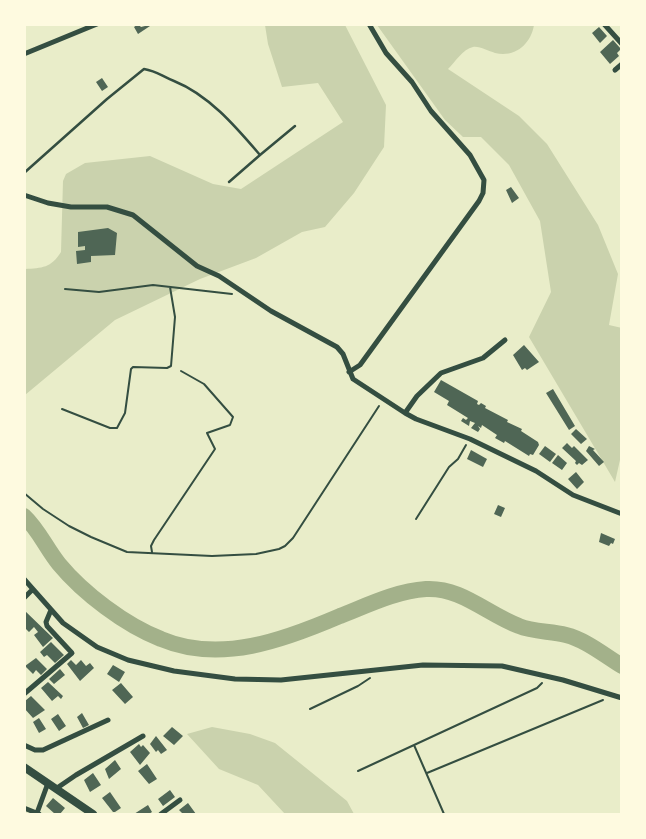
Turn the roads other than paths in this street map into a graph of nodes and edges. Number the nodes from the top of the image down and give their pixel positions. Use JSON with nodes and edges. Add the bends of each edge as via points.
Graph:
{"nodes":[{"id":1,"x":97,"y":24,"type":"edge"},
{"id":2,"x":369,"y":24,"type":"edge"},
{"id":3,"x":604,"y":24,"type":"edge"},
{"id":4,"x":621,"y":44,"type":"edge"},
{"id":5,"x":24,"y":54,"type":"edge"},
{"id":6,"x":621,"y":64,"type":"edge"},
{"id":7,"x":615,"y":70,"type":"dead end"},
{"id":8,"x":295,"y":126,"type":"dead end"},
{"id":9,"x":260,"y":155,"type":"junction"},
{"id":10,"x":24,"y":173,"type":"edge"},
{"id":11,"x":229,"y":182,"type":"dead end"},
{"id":12,"x":24,"y":195,"type":"edge"},
{"id":13,"x":505,"y":340,"type":"dead end"},
{"id":14,"x":349,"y":372,"type":"junction"},
{"id":15,"x":405,"y":413,"type":"junction"},
{"id":16,"x":621,"y":514,"type":"edge"},
{"id":17,"x":24,"y":579,"type":"edge"},
{"id":18,"x":33,"y":589,"type":"junction"},
{"id":19,"x":24,"y":598,"type":"edge"},
{"id":20,"x":51,"y":610,"type":"junction"},
{"id":21,"x":24,"y":694,"type":"edge"},
{"id":22,"x":621,"y":698,"type":"edge"},
{"id":23,"x":108,"y":720,"type":"dead end"},
{"id":24,"x":143,"y":736,"type":"dead end"},
{"id":25,"x":24,"y":744,"type":"edge"},
{"id":26,"x":24,"y":767,"type":"edge"},
{"id":27,"x":48,"y":782,"type":"junction"},
{"id":28,"x":57,"y":788,"type":"junction"},
{"id":29,"x":180,"y":800,"type":"dead end"},
{"id":30,"x":24,"y":808,"type":"edge"},
{"id":31,"x":38,"y":814,"type":"edge"},
{"id":32,"x":93,"y":814,"type":"edge"},
{"id":33,"x":161,"y":814,"type":"edge"}],
"edges":[{"from":1,"to":5,"type":"street"},
{"from":2,"to":14,"type":"street","via":[[386,53],[470,155],[485,186],[480,201],[417,289],[360,365]]},
{"from":3,"to":4,"type":"street"},
{"from":6,"to":7,"type":"street"},
{"from":8,"to":9,"type":"lane"},
{"from":9,"to":10,"type":"lane","via":[[199,94],[144,69]]},
{"from":9,"to":11,"type":"lane"},
{"from":12,"to":14,"type":"street","via":[[71,207],[122,210],[197,266],[337,347]]},
{"from":13,"to":15,"type":"street","via":[[483,358],[441,373]]},
{"from":14,"to":15,"type":"street"},
{"from":15,"to":16,"type":"street","via":[[470,439],[573,495]]},
{"from":17,"to":18,"type":"street"},
{"from":18,"to":19,"type":"street"},
{"from":18,"to":20,"type":"street"},
{"from":20,"to":21,"type":"street","via":[[47,626],[72,653]]},
{"from":20,"to":22,"type":"street","via":[[97,647],[128,660],[216,678],[281,680],[423,665],[502,666]]},
{"from":23,"to":25,"type":"street","via":[[43,750]]},
{"from":24,"to":28,"type":"street"},
{"from":26,"to":27,"type":"main road"},
{"from":27,"to":28,"type":"main road"},
{"from":27,"to":31,"type":"street"},
{"from":28,"to":32,"type":"main road"},
{"from":29,"to":33,"type":"street"},
{"from":30,"to":31,"type":"street"}]}
